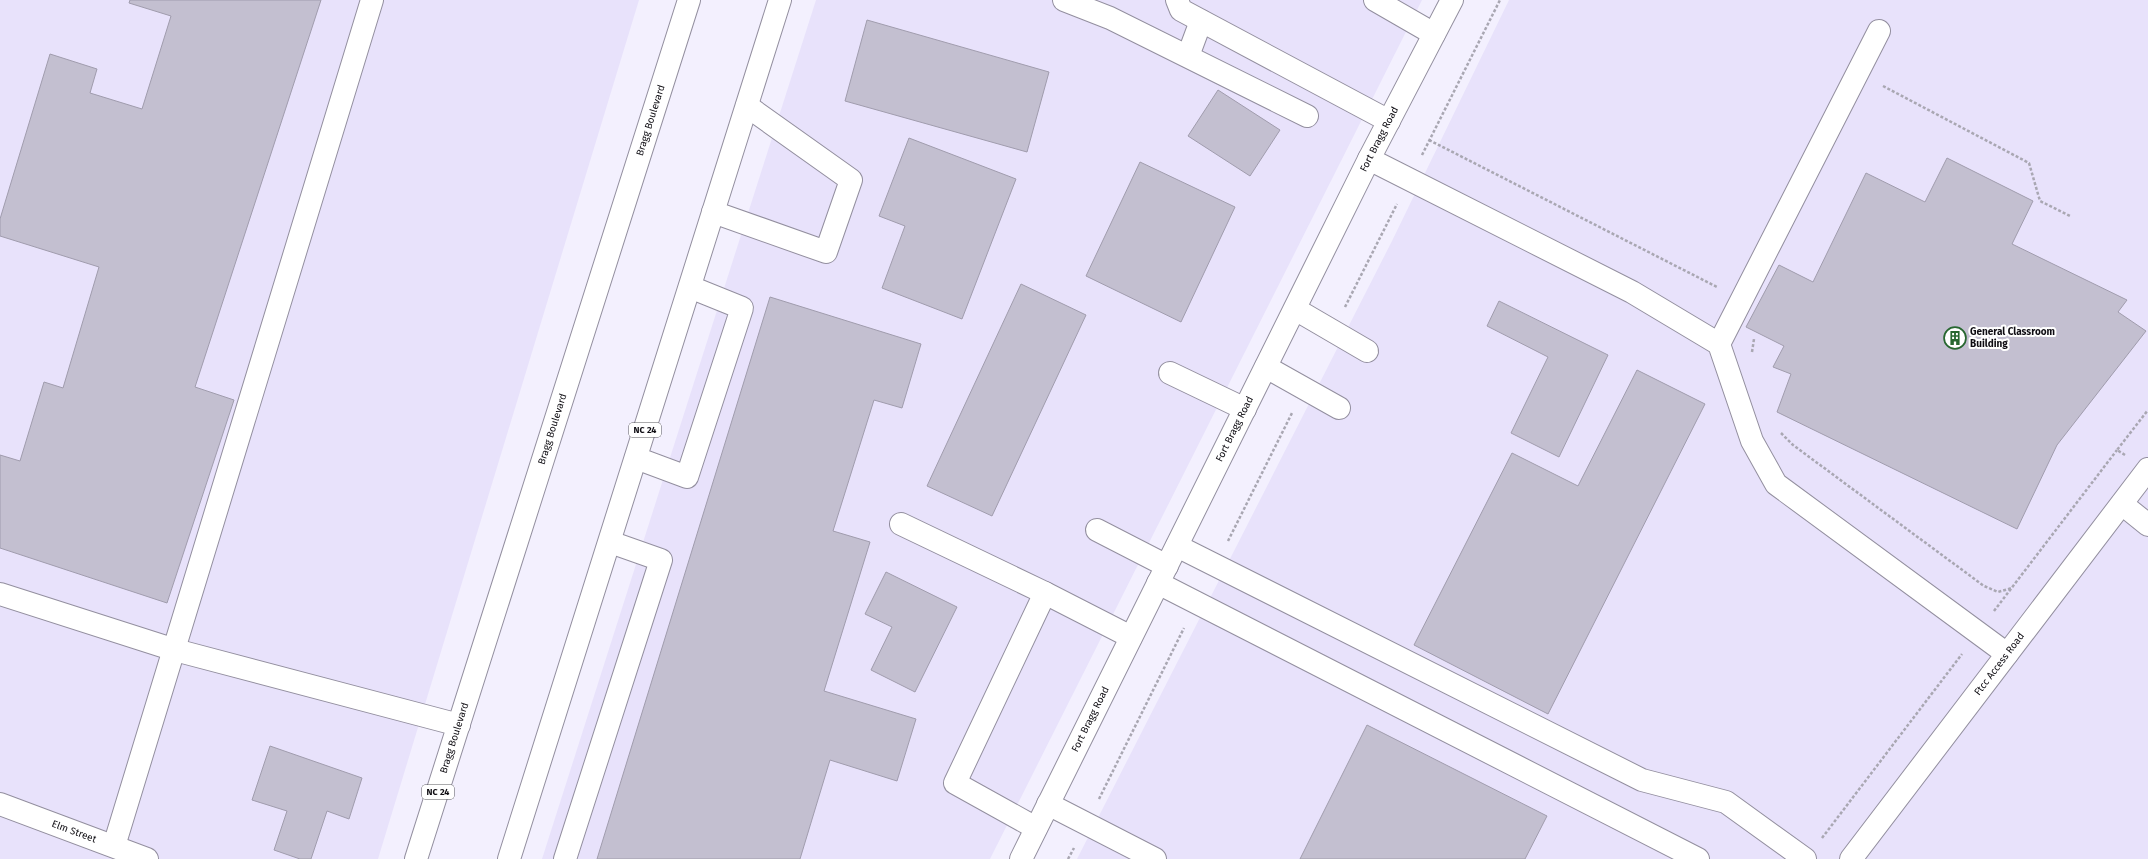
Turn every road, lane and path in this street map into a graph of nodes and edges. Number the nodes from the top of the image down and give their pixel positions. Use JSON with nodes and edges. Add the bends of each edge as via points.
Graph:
{"nodes":[{"id":1,"x":372,"y":0,"type":"edge"},
{"id":2,"x":688,"y":0,"type":"edge"},
{"id":3,"x":780,"y":0,"type":"edge"},
{"id":4,"x":1064,"y":0,"type":"edge"},
{"id":5,"x":1177,"y":0,"type":"edge"},
{"id":6,"x":1375,"y":0,"type":"edge"},
{"id":7,"x":1452,"y":0,"type":"edge"},
{"id":8,"x":1500,"y":0,"type":"edge"},
{"id":9,"x":1201,"y":21,"type":"junction"},
{"id":10,"x":1879,"y":31,"type":"dead end"},
{"id":11,"x":1434,"y":34,"type":"junction"},
{"id":12,"x":1188,"y":56,"type":"junction"},
{"id":13,"x":1879,"y":84,"type":"dead end"},
{"id":14,"x":747,"y":106,"type":"junction"},
{"id":15,"x":1306,"y":116,"type":"dead end"},
{"id":16,"x":1389,"y":121,"type":"junction"},
{"id":17,"x":1430,"y":140,"type":"junction"},
{"id":18,"x":1369,"y":159,"type":"junction"},
{"id":19,"x":1409,"y":180,"type":"junction"},
{"id":20,"x":713,"y":212,"type":"junction"},
{"id":21,"x":2070,"y":216,"type":"dead end"},
{"id":22,"x":690,"y":287,"type":"junction"},
{"id":23,"x":1741,"y":299,"type":"junction"},
{"id":24,"x":1295,"y":309,"type":"junction"},
{"id":25,"x":1333,"y":331,"type":"junction"},
{"id":26,"x":1755,"y":332,"type":"dead end"},
{"id":27,"x":1719,"y":344,"type":"junction"},
{"id":28,"x":1367,"y":351,"type":"dead end"},
{"id":29,"x":1752,"y":358,"type":"dead end"},
{"id":30,"x":1266,"y":367,"type":"junction"},
{"id":31,"x":1170,"y":373,"type":"dead end"},
{"id":32,"x":1304,"y":389,"type":"junction"},
{"id":33,"x":1339,"y":408,"type":"dead end"},
{"id":34,"x":1245,"y":409,"type":"junction"},
{"id":35,"x":2148,"y":410,"type":"edge"},
{"id":36,"x":1776,"y":429,"type":"dead end"},
{"id":37,"x":636,"y":458,"type":"junction"},
{"id":38,"x":2147,"y":470,"type":"edge"},
{"id":39,"x":2122,"y":504,"type":"junction"},
{"id":40,"x":901,"y":524,"type":"dead end"},
{"id":41,"x":2148,"y":524,"type":"edge"},
{"id":42,"x":1097,"y":530,"type":"dead end"},
{"id":43,"x":610,"y":542,"type":"junction"},
{"id":44,"x":1177,"y":546,"type":"junction"},
{"id":45,"x":1216,"y":565,"type":"junction"},
{"id":46,"x":1163,"y":574,"type":"junction"},
{"id":47,"x":2012,"y":588,"type":"dead end"},
{"id":48,"x":1045,"y":592,"type":"junction"},
{"id":49,"x":0,"y":594,"type":"edge"},
{"id":50,"x":1197,"y":602,"type":"junction"},
{"id":51,"x":1131,"y":637,"type":"junction"},
{"id":52,"x":175,"y":650,"type":"junction"},
{"id":53,"x":2007,"y":654,"type":"junction"},
{"id":54,"x":459,"y":725,"type":"junction"},
{"id":55,"x":0,"y":804,"type":"edge"},
{"id":56,"x":1048,"y":804,"type":"junction"},
{"id":57,"x":1086,"y":824,"type":"junction"},
{"id":58,"x":1036,"y":828,"type":"junction"},
{"id":59,"x":114,"y":846,"type":"junction"},
{"id":60,"x":1023,"y":858,"type":"edge"},
{"id":61,"x":148,"y":859,"type":"edge"},
{"id":62,"x":416,"y":859,"type":"edge"},
{"id":63,"x":509,"y":859,"type":"edge"},
{"id":64,"x":565,"y":859,"type":"edge"},
{"id":65,"x":1068,"y":859,"type":"edge"},
{"id":66,"x":1155,"y":859,"type":"edge"},
{"id":67,"x":1698,"y":859,"type":"edge"},
{"id":68,"x":1805,"y":859,"type":"edge"},
{"id":69,"x":1851,"y":859,"type":"edge"}],
"edges":[{"from":1,"to":52,"type":"main road"},
{"from":2,"to":54,"type":"main road","name":"Bragg Boulevard","number":"NC 24"},
{"from":3,"to":14,"type":"main road","number":"NC 24"},
{"from":4,"to":12,"type":"main road","via":[[1110,18]]},
{"from":5,"to":9,"type":"main road","via":[[1181,10]]},
{"from":6,"to":11,"type":"main road"},
{"from":7,"to":11,"type":"main road","name":"Fort Bragg Road"},
{"from":8,"to":17,"type":"path"},
{"from":9,"to":12,"type":"main road"},
{"from":9,"to":16,"type":"main road"},
{"from":10,"to":23,"type":"main road"},
{"from":11,"to":16,"type":"main road","name":"Fort Bragg Road"},
{"from":12,"to":15,"type":"main road"},
{"from":13,"to":21,"type":"path","via":[[2029,163],[2040,201]]},
{"from":14,"to":20,"type":"main road","number":"NC 24"},
{"from":14,"to":20,"type":"main road","via":[[851,180],[826,252]]},
{"from":16,"to":18,"type":"main road","name":"Fort Bragg Road"},
{"from":17,"to":19,"type":"path"},
{"from":17,"to":23,"type":"path"},
{"from":18,"to":19,"type":"main road"},
{"from":18,"to":24,"type":"main road","name":"Fort Bragg Road"},
{"from":19,"to":25,"type":"path"},
{"from":19,"to":27,"type":"main road","via":[[1632,292]]},
{"from":20,"to":22,"type":"main road","number":"NC 24"},
{"from":22,"to":37,"type":"main road","number":"NC 24"},
{"from":22,"to":37,"type":"main road","via":[[742,308],[687,477]]},
{"from":23,"to":27,"type":"main road"},
{"from":24,"to":25,"type":"main road"},
{"from":24,"to":30,"type":"main road","name":"Fort Bragg Road"},
{"from":25,"to":28,"type":"main road"},
{"from":26,"to":29,"type":"path"},
{"from":27,"to":53,"type":"main road","via":[[1752,441],[1776,484]]},
{"from":30,"to":32,"type":"main road"},
{"from":30,"to":34,"type":"main road","name":"Fort Bragg Road"},
{"from":31,"to":34,"type":"main road"},
{"from":32,"to":33,"type":"main road"},
{"from":32,"to":45,"type":"path"},
{"from":34,"to":44,"type":"main road","name":"Fort Bragg Road"},
{"from":35,"to":38,"type":"path","via":[[2117,450]]},
{"from":36,"to":47,"type":"path","via":[[1793,445],[1984,586],[1998,592]]},
{"from":37,"to":43,"type":"main road","number":"NC 24"},
{"from":38,"to":39,"type":"main road","name":"Ftcc Access Road"},
{"from":39,"to":41,"type":"main road"},
{"from":39,"to":53,"type":"main road","name":"Ftcc Access Road"},
{"from":40,"to":48,"type":"main road"},
{"from":42,"to":46,"type":"main road"},
{"from":43,"to":63,"type":"main road","number":"NC 24"},
{"from":43,"to":64,"type":"main road","via":[[661,560]]},
{"from":44,"to":45,"type":"main road"},
{"from":44,"to":46,"type":"main road","name":"Fort Bragg Road"},
{"from":45,"to":68,"type":"main road","via":[[1642,780],[1726,802]]},
{"from":46,"to":50,"type":"main road"},
{"from":46,"to":51,"type":"main road","name":"Fort Bragg Road"},
{"from":48,"to":51,"type":"main road"},
{"from":48,"to":58,"type":"main road","via":[[955,783]]},
{"from":49,"to":52,"type":"main road"},
{"from":50,"to":57,"type":"path"},
{"from":50,"to":67,"type":"main road"},
{"from":51,"to":56,"type":"main road","name":"Fort Bragg Road"},
{"from":52,"to":54,"type":"main road"},
{"from":52,"to":59,"type":"main road"},
{"from":53,"to":69,"type":"main road","name":"Ftcc Access Road"},
{"from":54,"to":62,"type":"main road","name":"Bragg Boulevard","number":"NC 24"},
{"from":55,"to":59,"type":"main road","name":"Elm Street"},
{"from":56,"to":57,"type":"main road"},
{"from":56,"to":58,"type":"main road","name":"Fort Bragg Road"},
{"from":57,"to":65,"type":"path"},
{"from":57,"to":66,"type":"main road"},
{"from":58,"to":60,"type":"main road","name":"Fort Bragg Road"},
{"from":59,"to":61,"type":"main road","name":"Elm Street"}]}
